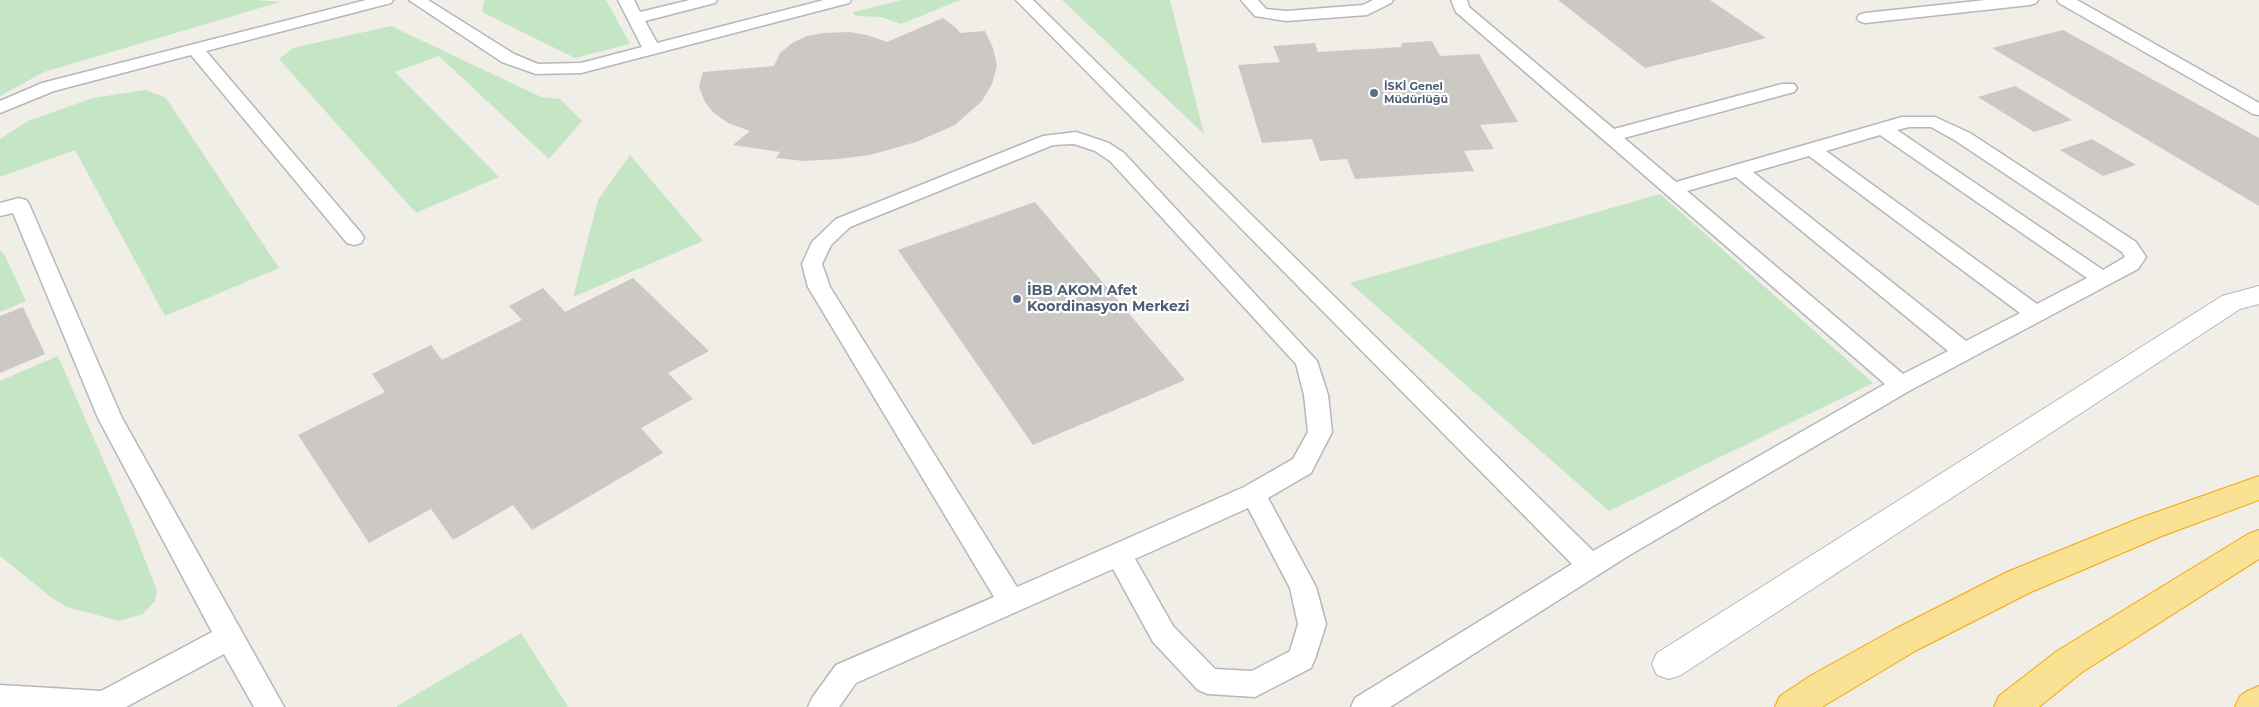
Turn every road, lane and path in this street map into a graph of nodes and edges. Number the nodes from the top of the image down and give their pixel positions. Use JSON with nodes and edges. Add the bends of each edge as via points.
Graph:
{"nodes":[{"id":1,"x":385,"y":0,"type":"edge"},
{"id":2,"x":418,"y":0,"type":"edge"},
{"id":3,"x":626,"y":0,"type":"edge"},
{"id":4,"x":709,"y":0,"type":"edge"},
{"id":5,"x":842,"y":0,"type":"edge"},
{"id":6,"x":1024,"y":0,"type":"edge"},
{"id":7,"x":1249,"y":0,"type":"edge"},
{"id":8,"x":1384,"y":0,"type":"edge"},
{"id":9,"x":1459,"y":0,"type":"edge"},
{"id":10,"x":2030,"y":0,"type":"edge"},
{"id":11,"x":2065,"y":0,"type":"edge"},
{"id":12,"x":1323,"y":7,"type":"edge"},
{"id":13,"x":636,"y":18,"type":"junction"},
{"id":14,"x":1865,"y":18,"type":"dead end"},
{"id":15,"x":195,"y":49,"type":"junction"},
{"id":16,"x":652,"y":50,"type":"junction"},
{"id":17,"x":1788,"y":88,"type":"dead end"},
{"id":18,"x":0,"y":108,"type":"edge"},
{"id":19,"x":2259,"y":110,"type":"edge"},
{"id":20,"x":1882,"y":128,"type":"junction"},
{"id":21,"x":1610,"y":136,"type":"junction"},
{"id":22,"x":1812,"y":149,"type":"junction"},
{"id":23,"x":1739,"y":170,"type":"junction"},
{"id":24,"x":1672,"y":189,"type":"junction"},
{"id":25,"x":0,"y":210,"type":"edge"},
{"id":26,"x":354,"y":238,"type":"dead end"},
{"id":27,"x":2102,"y":279,"type":"junction"},
{"id":28,"x":2259,"y":295,"type":"edge"},
{"id":29,"x":2036,"y":314,"type":"junction"},
{"id":30,"x":1964,"y":352,"type":"junction"},
{"id":31,"x":1901,"y":385,"type":"junction"},
{"id":32,"x":2259,"y":488,"type":"edge"},
{"id":33,"x":1253,"y":494,"type":"junction"},
{"id":34,"x":2259,"y":543,"type":"edge"},
{"id":35,"x":1119,"y":555,"type":"junction"},
{"id":36,"x":1591,"y":566,"type":"junction"},
{"id":37,"x":1011,"y":602,"type":"junction"},
{"id":38,"x":229,"y":637,"type":"junction"},
{"id":39,"x":1669,"y":664,"type":"dead end"},
{"id":40,"x":0,"y":698,"type":"edge"},
{"id":41,"x":2259,"y":702,"type":"edge"},
{"id":42,"x":103,"y":705,"type":"edge"},
{"id":43,"x":270,"y":707,"type":"edge"},
{"id":44,"x":822,"y":707,"type":"edge"},
{"id":45,"x":1365,"y":707,"type":"edge"},
{"id":46,"x":1793,"y":707,"type":"edge"},
{"id":47,"x":2012,"y":707,"type":"edge"},
{"id":48,"x":2253,"y":707,"type":"edge"}],
"edges":[{"from":1,"to":15,"type":"lane"},
{"from":2,"to":16,"type":"lane","via":[[508,58],[536,68],[581,68]]},
{"from":3,"to":13,"type":"lane"},
{"from":4,"to":13,"type":"lane"},
{"from":5,"to":16,"type":"lane"},
{"from":6,"to":36,"type":"lane"},
{"from":7,"to":12,"type":"lane","via":[[1260,13],[1286,16]]},
{"from":8,"to":12,"type":"lane","via":[[1368,10]]},
{"from":9,"to":21,"type":"lane","via":[[1462,9]]},
{"from":10,"to":14,"type":"lane"},
{"from":11,"to":19,"type":"lane"},
{"from":13,"to":16,"type":"lane"},
{"from":15,"to":18,"type":"lane","via":[[48,87]]},
{"from":15,"to":26,"type":"lane"},
{"from":17,"to":21,"type":"lane"},
{"from":20,"to":22,"type":"lane"},
{"from":20,"to":27,"type":"lane"},
{"from":20,"to":27,"type":"lane","via":[[1922,120],[1949,128],[2129,247],[2136,257],[2131,264]]},
{"from":21,"to":24,"type":"lane"},
{"from":22,"to":23,"type":"lane"},
{"from":22,"to":29,"type":"lane"},
{"from":23,"to":24,"type":"lane"},
{"from":23,"to":30,"type":"lane"},
{"from":24,"to":31,"type":"lane"},
{"from":25,"to":38,"type":"lane","via":[[19,204],[110,418]]},
{"from":27,"to":29,"type":"lane"},
{"from":28,"to":39,"type":"street","via":[[2230,302]]},
{"from":29,"to":30,"type":"lane"},
{"from":30,"to":31,"type":"lane"},
{"from":31,"to":36,"type":"lane"},
{"from":32,"to":46,"type":"highway","via":[[2151,527],[2019,582],[1905,640]]},
{"from":33,"to":35,"type":"lane"},
{"from":33,"to":35,"type":"lane","via":[[1303,588],[1312,624],[1301,659],[1255,684],[1208,681],[1163,634]]},
{"from":33,"to":37,"type":"lane","via":[[1302,466],[1320,432],[1316,394],[1306,361],[1117,157],[1102,147],[1076,138],[1050,140],[843,223],[822,242],[812,264],[819,287]]},
{"from":34,"to":47,"type":"highway","via":[[2069,662]]},
{"from":35,"to":37,"type":"lane"},
{"from":36,"to":45,"type":"lane"},
{"from":37,"to":44,"type":"lane","via":[[846,674]]},
{"from":38,"to":42,"type":"lane"},
{"from":38,"to":43,"type":"lane"},
{"from":40,"to":42,"type":"lane"},
{"from":41,"to":48,"type":"highway"}]}
